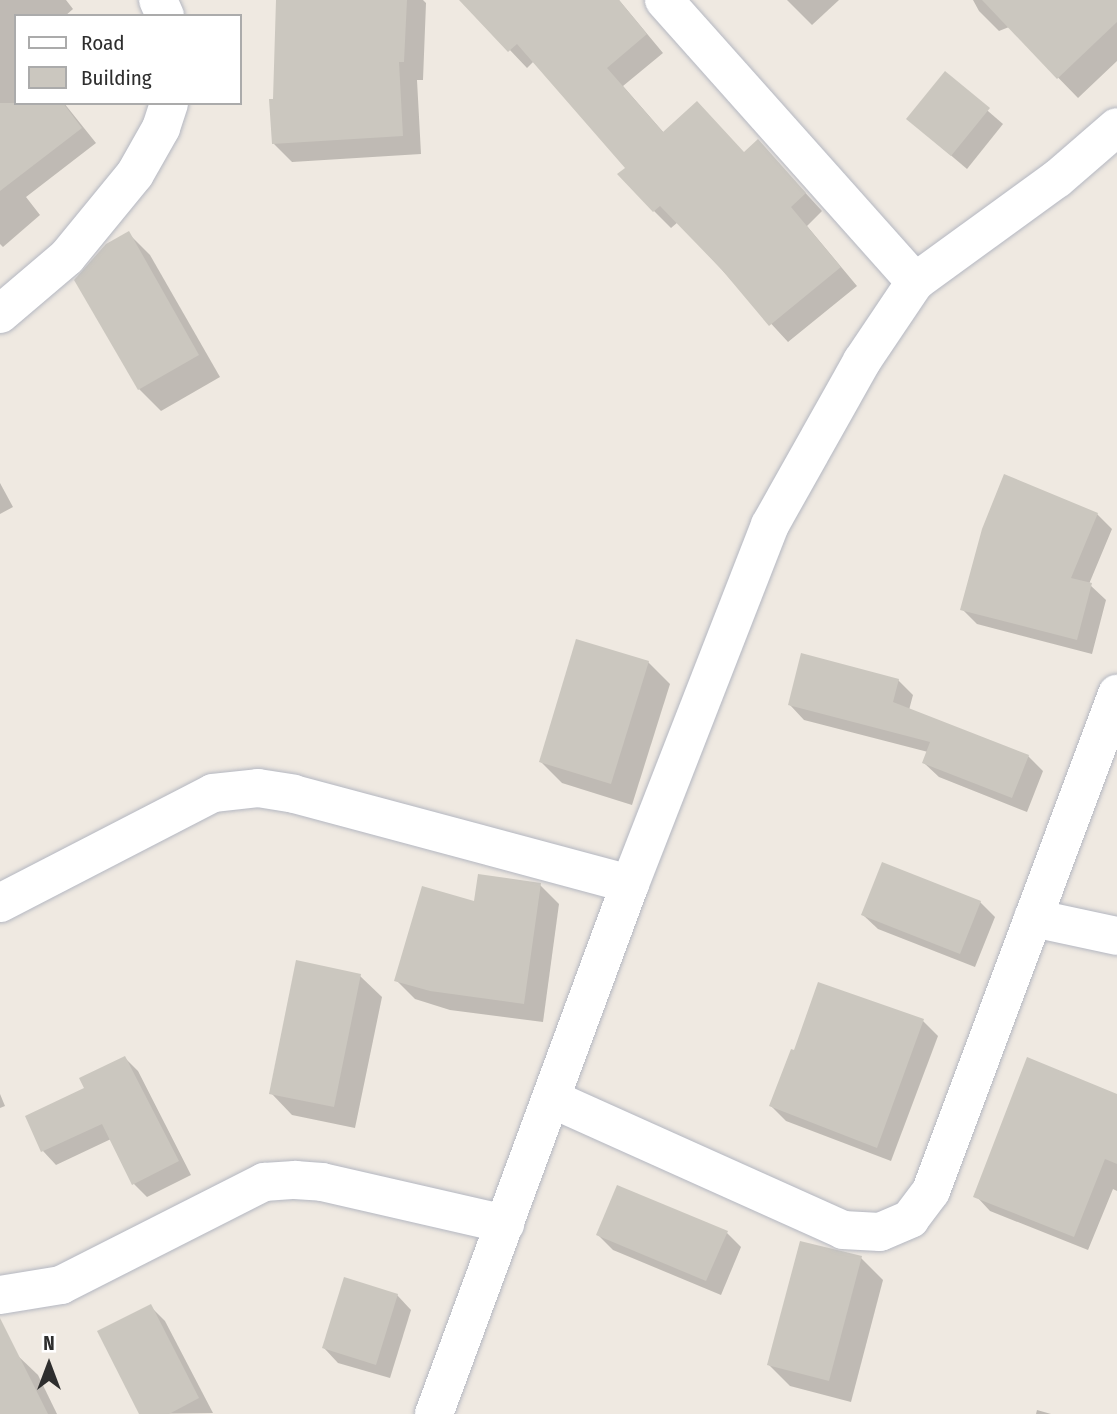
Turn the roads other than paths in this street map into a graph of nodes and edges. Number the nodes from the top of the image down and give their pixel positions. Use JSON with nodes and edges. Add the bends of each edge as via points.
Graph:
{"nodes":[{"id":1,"x":664,"y":0,"type":"edge"},
{"id":2,"x":168,"y":105,"type":"edge"},
{"id":3,"x":1117,"y":127,"type":"edge"},
{"id":4,"x":915,"y":282,"type":"junction"},
{"id":5,"x":0,"y":314,"type":"edge"},
{"id":6,"x":1117,"y":694,"type":"edge"},
{"id":7,"x":630,"y":884,"type":"junction"},
{"id":8,"x":0,"y":904,"type":"edge"},
{"id":9,"x":1033,"y":918,"type":"junction"},
{"id":10,"x":1117,"y":936,"type":"edge"},
{"id":11,"x":552,"y":1099,"type":"junction"},
{"id":12,"x":505,"y":1224,"type":"junction"},
{"id":13,"x":0,"y":1295,"type":"edge"},
{"id":14,"x":434,"y":1414,"type":"edge"}],
"edges":[{"from":1,"to":4,"type":"street"},
{"from":2,"to":5,"type":"street","via":[[135,174],[67,257]]},
{"from":3,"to":4,"type":"street","via":[[1057,179]]},
{"from":4,"to":7,"type":"street","via":[[827,420],[770,525]]},
{"from":6,"to":9,"type":"street"},
{"from":7,"to":8,"type":"street","via":[[258,788],[213,793]]},
{"from":7,"to":11,"type":"street"},
{"from":9,"to":10,"type":"street"},
{"from":9,"to":11,"type":"street","via":[[931,1191],[910,1219],[880,1232],[843,1230]]},
{"from":11,"to":12,"type":"street"},
{"from":12,"to":13,"type":"street","via":[[322,1182],[264,1182],[61,1285]]},
{"from":12,"to":14,"type":"street"}]}
